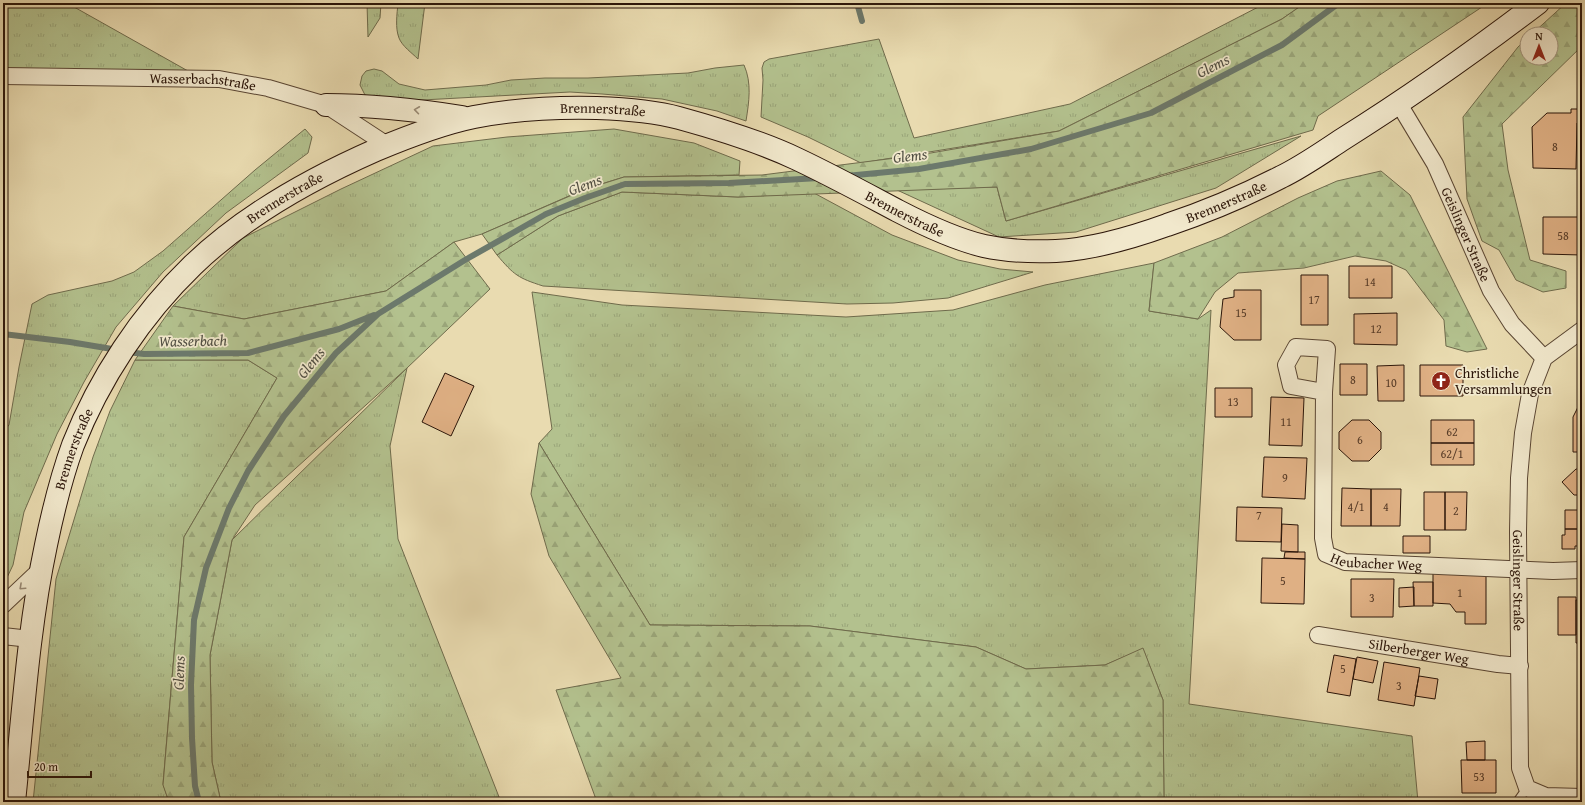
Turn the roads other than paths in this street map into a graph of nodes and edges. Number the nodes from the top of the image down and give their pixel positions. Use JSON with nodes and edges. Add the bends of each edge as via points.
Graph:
{"nodes":[{"id":1,"x":1538,"y":3,"type":"edge"},
{"id":2,"x":3,"y":76,"type":"edge"},
{"id":3,"x":326,"y":104,"type":"junction"},
{"id":4,"x":1400,"y":104,"type":"junction"},
{"id":5,"x":469,"y":118,"type":"junction"},
{"id":6,"x":387,"y":145,"type":"junction"},
{"id":7,"x":1582,"y":330,"type":"edge"},
{"id":8,"x":1544,"y":358,"type":"junction"},
{"id":9,"x":1324,"y":392,"type":"dead end"},
{"id":10,"x":1518,"y":568,"type":"junction"},
{"id":11,"x":40,"y":570,"type":"junction"},
{"id":12,"x":1582,"y":570,"type":"edge"},
{"id":13,"x":3,"y":604,"type":"edge"},
{"id":14,"x":1318,"y":635,"type":"dead end"},
{"id":15,"x":3,"y":636,"type":"edge"},
{"id":16,"x":30,"y":639,"type":"junction"},
{"id":17,"x":1520,"y":666,"type":"junction"},
{"id":18,"x":1527,"y":788,"type":"junction"},
{"id":19,"x":1582,"y":797,"type":"edge"},
{"id":20,"x":14,"y":802,"type":"edge"},
{"id":21,"x":1516,"y":802,"type":"edge"}],
"edges":[{"from":1,"to":4,"type":"main road","name":"Brennerstraße"},
{"from":2,"to":3,"type":"street","name":"Wasserbachstraße","via":[[219,79],[268,88]]},
{"from":5,"to":3,"type":"main road","one_way":true,"via":[[411,109]]},
{"from":3,"to":6,"type":"street","name":"Wasserbachstraße"},
{"from":4,"to":5,"type":"main road","name":"Brennerstraße","via":[[1286,175],[1188,218],[1133,237],[1060,251],[1017,251],[984,246],[957,238],[919,222],[798,159],[732,133],[672,116],[629,109],[563,107],[511,111]]},
{"from":4,"to":8,"type":"street","name":"Geislinger Straße","via":[[1434,164],[1491,291],[1512,324]]},
{"from":5,"to":6,"type":"main road","name":"Brennerstraße"},
{"from":6,"to":11,"type":"main road","name":"Brennerstraße","via":[[336,168],[287,195],[234,231],[195,263],[169,290],[137,330],[109,372],[90,408],[73,445],[53,510]]},
{"from":7,"to":8,"type":"street"},
{"from":8,"to":10,"type":"street","name":"Geislinger Straße","via":[[1530,394],[1523,433],[1519,478]]},
{"from":9,"to":10,"type":"street","name":"Heubacher Weg","via":[[1323,538],[1326,554],[1345,562]]},
{"from":10,"to":12,"type":"street"},
{"from":10,"to":17,"type":"street","name":"Geislinger Straße"},
{"from":11,"to":13,"type":"street","one_way":true},
{"from":11,"to":16,"type":"main road","name":"Brennerstraße"},
{"from":14,"to":17,"type":"street","name":"Silberberger Weg"},
{"from":15,"to":16,"type":"street"},
{"from":16,"to":20,"type":"main road","name":"Brennerstraße"},
{"from":17,"to":18,"type":"street","name":"Geislinger Straße","via":[[1520,768]]},
{"from":18,"to":19,"type":"street","via":[[1546,796]]},
{"from":18,"to":21,"type":"lane"}]}
